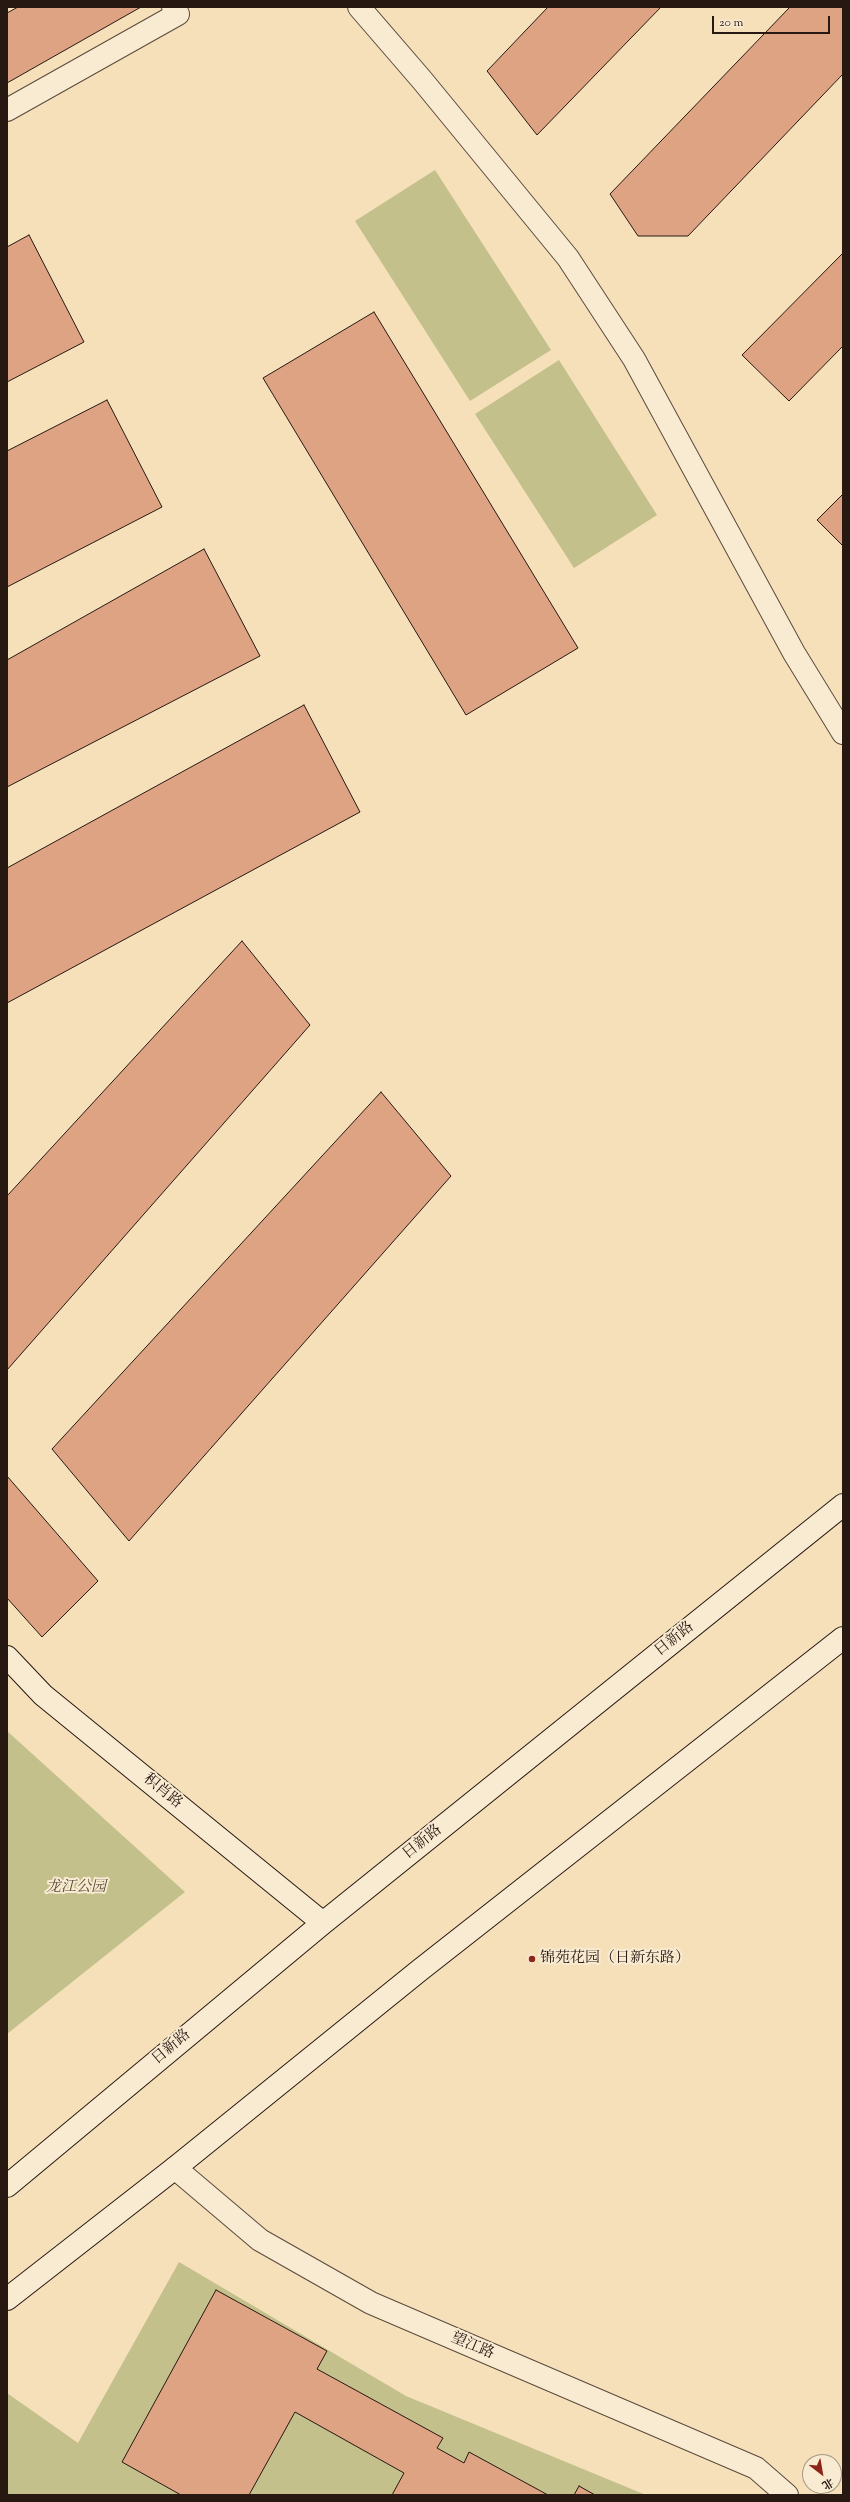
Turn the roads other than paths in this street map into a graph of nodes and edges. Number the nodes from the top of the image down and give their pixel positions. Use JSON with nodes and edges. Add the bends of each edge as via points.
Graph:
{"nodes":[{"id":1,"x":173,"y":7,"type":"edge"},
{"id":2,"x":359,"y":7,"type":"edge"},
{"id":3,"x":7,"y":110,"type":"edge"},
{"id":4,"x":843,"y":732,"type":"edge"},
{"id":5,"x":843,"y":1505,"type":"edge"},
{"id":6,"x":843,"y":1638,"type":"edge"},
{"id":7,"x":7,"y":1657,"type":"edge"},
{"id":8,"x":323,"y":1923,"type":"junction"},
{"id":9,"x":175,"y":2168,"type":"junction"},
{"id":10,"x":7,"y":2186,"type":"edge"},
{"id":11,"x":7,"y":2299,"type":"edge"},
{"id":12,"x":786,"y":2495,"type":"edge"}],
"edges":[{"from":1,"to":3,"type":"street","via":[[178,14]]},
{"from":2,"to":4,"type":"street","via":[[568,258],[634,359],[794,653]]},
{"from":5,"to":8,"type":"street","name":"日新路"},
{"from":6,"to":9,"type":"street","via":[[420,1970]]},
{"from":7,"to":8,"type":"street","name":"积肖路","via":[[43,1695]]},
{"from":8,"to":10,"type":"street","name":"日新路"},
{"from":9,"to":11,"type":"street"},
{"from":9,"to":12,"type":"street","name":"望江路","via":[[260,2240],[371,2303],[756,2468]]}]}
